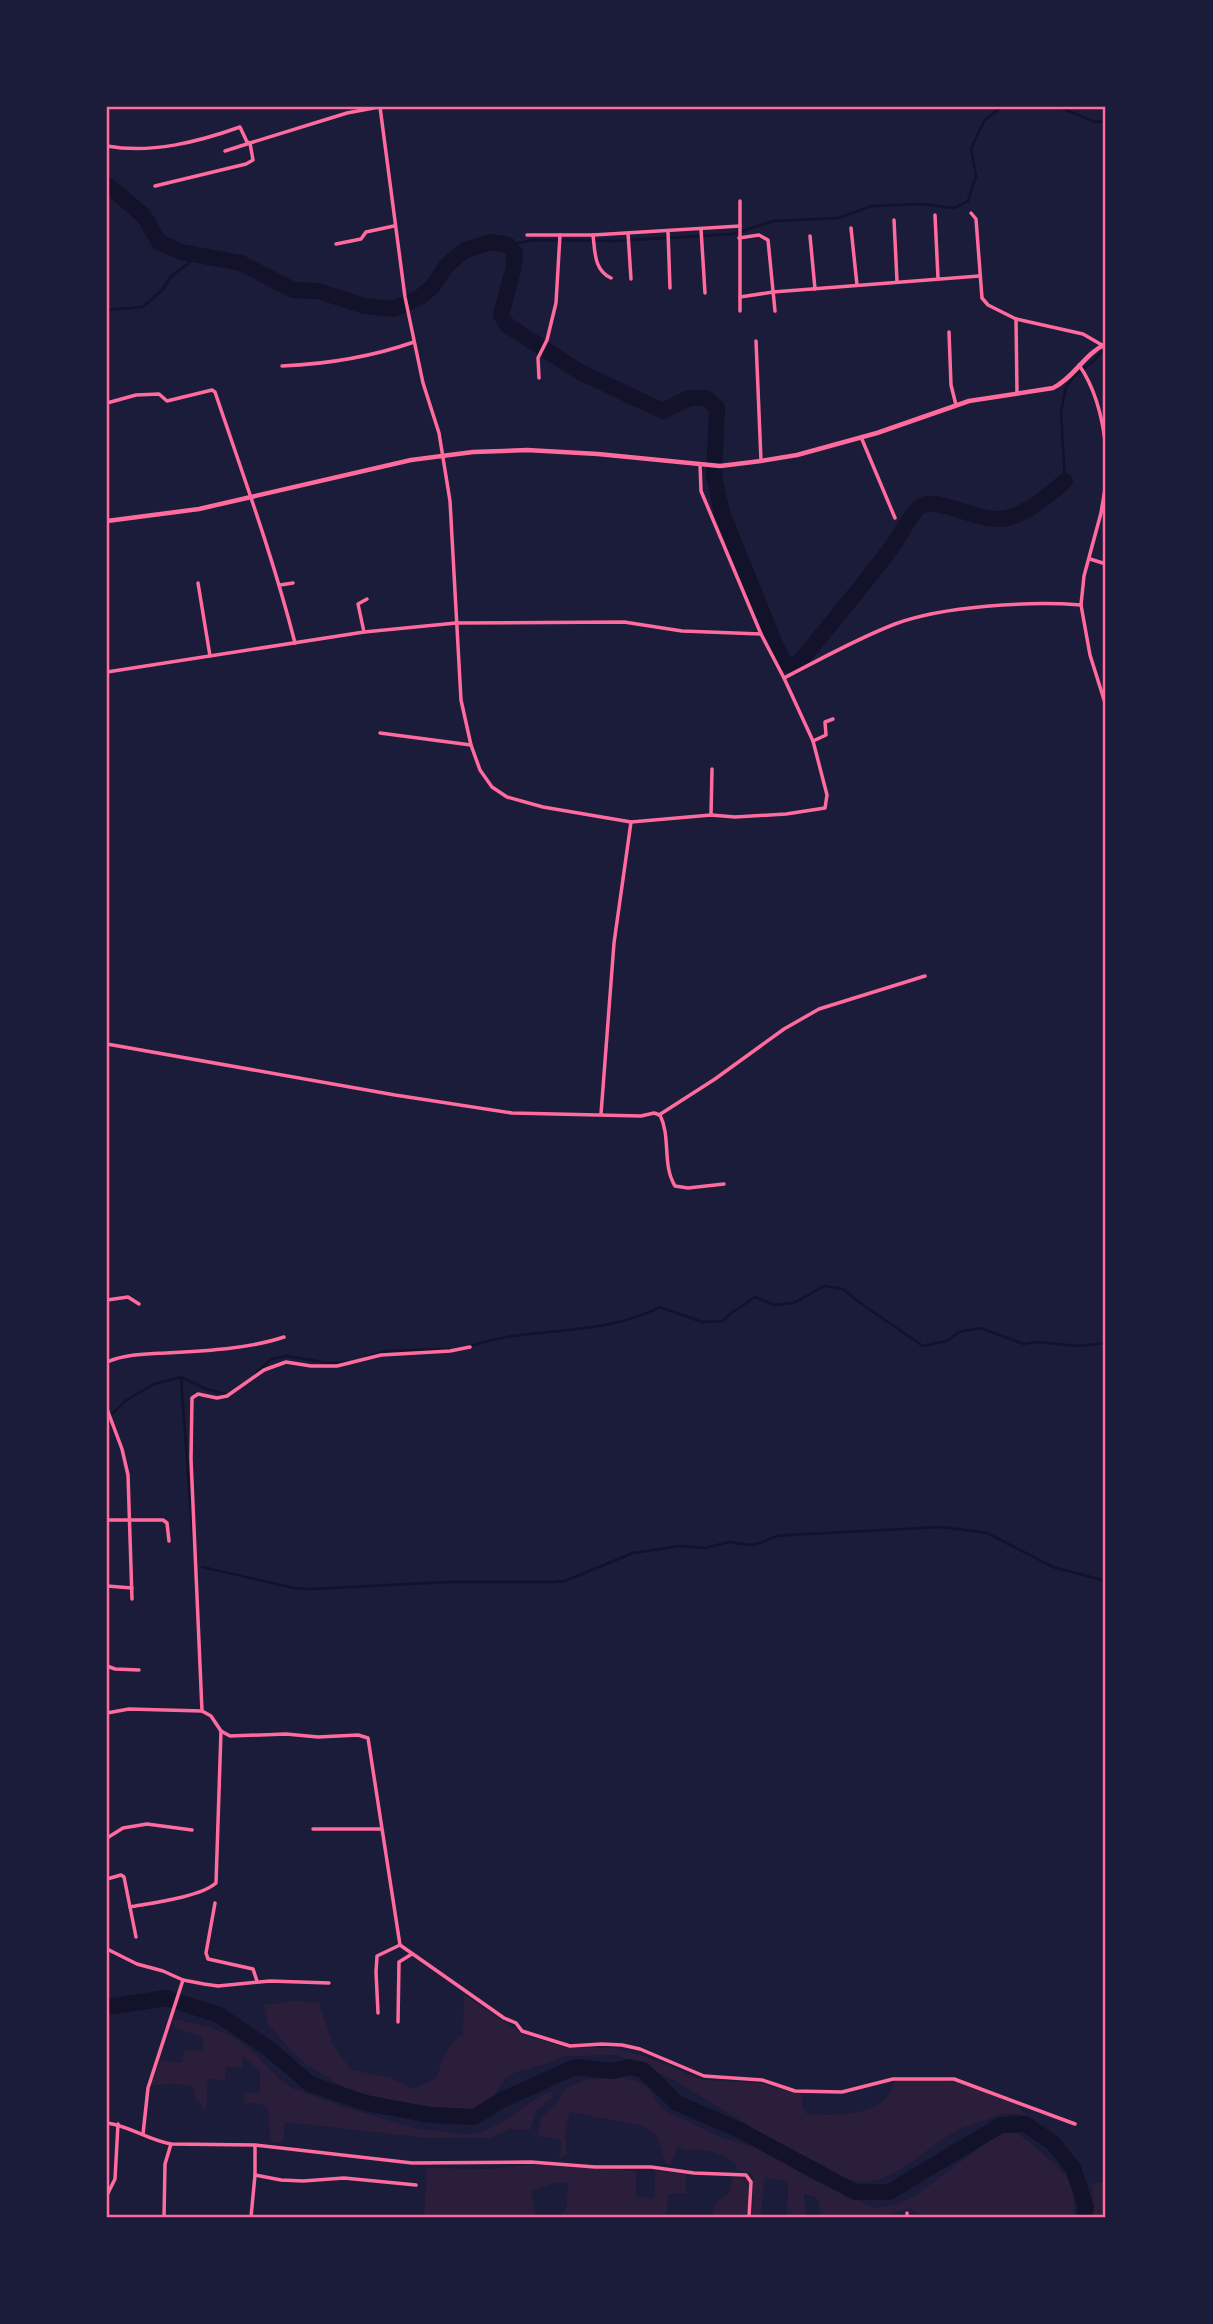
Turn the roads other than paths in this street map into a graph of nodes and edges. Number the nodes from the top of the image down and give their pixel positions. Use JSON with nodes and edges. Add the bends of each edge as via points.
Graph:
{"nodes":[{"id":1,"x":380,"y":107,"type":"edge"},
{"id":2,"x":250,"y":143,"type":"junction"},
{"id":3,"x":107,"y":146,"type":"edge"},
{"id":4,"x":225,"y":151,"type":"dead end"},
{"id":5,"x":155,"y":186,"type":"dead end"},
{"id":6,"x":740,"y":201,"type":"dead end"},
{"id":7,"x":971,"y":213,"type":"dead end"},
{"id":8,"x":935,"y":215,"type":"dead end"},
{"id":9,"x":894,"y":220,"type":"dead end"},
{"id":10,"x":394,"y":226,"type":"junction"},
{"id":11,"x":740,"y":227,"type":"junction"},
{"id":12,"x":851,"y":228,"type":"dead end"},
{"id":13,"x":701,"y":231,"type":"junction"},
{"id":14,"x":628,"y":233,"type":"junction"},
{"id":15,"x":527,"y":235,"type":"dead end"},
{"id":16,"x":668,"y":235,"type":"junction"},
{"id":17,"x":739,"y":236,"type":"junction"},
{"id":18,"x":810,"y":236,"type":"dead end"},
{"id":19,"x":594,"y":239,"type":"junction"},
{"id":20,"x":560,"y":240,"type":"junction"},
{"id":21,"x":335,"y":244,"type":"dead end"},
{"id":22,"x":979,"y":276,"type":"junction"},
{"id":23,"x":611,"y":278,"type":"dead end"},
{"id":24,"x":938,"y":278,"type":"junction"},
{"id":25,"x":631,"y":279,"type":"dead end"},
{"id":26,"x":897,"y":282,"type":"junction"},
{"id":27,"x":857,"y":285,"type":"junction"},
{"id":28,"x":670,"y":288,"type":"dead end"},
{"id":29,"x":815,"y":289,"type":"junction"},
{"id":30,"x":773,"y":292,"type":"junction"},
{"id":31,"x":705,"y":293,"type":"dead end"},
{"id":32,"x":740,"y":297,"type":"junction"},
{"id":33,"x":740,"y":311,"type":"dead end"},
{"id":34,"x":775,"y":311,"type":"dead end"},
{"id":35,"x":1016,"y":318,"type":"junction"},
{"id":36,"x":949,"y":332,"type":"dead end"},
{"id":37,"x":756,"y":341,"type":"dead end"},
{"id":38,"x":414,"y":342,"type":"junction"},
{"id":39,"x":1104,"y":345,"type":"edge"},
{"id":40,"x":1079,"y":365,"type":"junction"},
{"id":41,"x":282,"y":366,"type":"dead end"},
{"id":42,"x":539,"y":378,"type":"dead end"},
{"id":43,"x":1017,"y":394,"type":"junction"},
{"id":44,"x":107,"y":403,"type":"edge"},
{"id":45,"x":956,"y":405,"type":"junction"},
{"id":46,"x":861,"y":437,"type":"junction"},
{"id":47,"x":1106,"y":449,"type":"edge"},
{"id":48,"x":442,"y":455,"type":"junction"},
{"id":49,"x":761,"y":461,"type":"junction"},
{"id":50,"x":701,"y":464,"type":"junction"},
{"id":51,"x":1106,"y":483,"type":"edge"},
{"id":52,"x":252,"y":497,"type":"junction"},
{"id":53,"x":895,"y":518,"type":"dead end"},
{"id":54,"x":107,"y":520,"type":"edge"},
{"id":55,"x":1090,"y":559,"type":"junction"},
{"id":56,"x":1106,"y":565,"type":"edge"},
{"id":57,"x":198,"y":583,"type":"dead end"},
{"id":58,"x":293,"y":583,"type":"dead end"},
{"id":59,"x":280,"y":585,"type":"junction"},
{"id":60,"x":367,"y":598,"type":"dead end"},
{"id":61,"x":1081,"y":605,"type":"junction"},
{"id":62,"x":456,"y":623,"type":"junction"},
{"id":63,"x":364,"y":632,"type":"junction"},
{"id":64,"x":761,"y":634,"type":"junction"},
{"id":65,"x":295,"y":643,"type":"junction"},
{"id":66,"x":210,"y":656,"type":"junction"},
{"id":67,"x":107,"y":672,"type":"edge"},
{"id":68,"x":784,"y":678,"type":"junction"},
{"id":69,"x":1104,"y":691,"type":"edge"},
{"id":70,"x":1106,"y":706,"type":"edge"},
{"id":71,"x":833,"y":719,"type":"dead end"},
{"id":72,"x":380,"y":733,"type":"dead end"},
{"id":73,"x":813,"y":741,"type":"junction"},
{"id":74,"x":471,"y":745,"type":"junction"},
{"id":75,"x":712,"y":769,"type":"dead end"},
{"id":76,"x":711,"y":815,"type":"junction"},
{"id":77,"x":631,"y":822,"type":"junction"},
{"id":78,"x":925,"y":976,"type":"dead end"},
{"id":79,"x":107,"y":1044,"type":"edge"},
{"id":80,"x":601,"y":1114,"type":"junction"},
{"id":81,"x":658,"y":1116,"type":"junction"},
{"id":82,"x":724,"y":1184,"type":"dead end"},
{"id":83,"x":107,"y":1300,"type":"edge"},
{"id":84,"x":139,"y":1304,"type":"dead end"},
{"id":85,"x":284,"y":1337,"type":"dead end"},
{"id":86,"x":470,"y":1347,"type":"dead end"},
{"id":87,"x":107,"y":1362,"type":"edge"},
{"id":88,"x":107,"y":1409,"type":"edge"},
{"id":89,"x":130,"y":1519,"type":"junction"},
{"id":90,"x":107,"y":1520,"type":"edge"},
{"id":91,"x":169,"y":1541,"type":"dead end"},
{"id":92,"x":107,"y":1586,"type":"edge"},
{"id":93,"x":132,"y":1588,"type":"junction"},
{"id":94,"x":132,"y":1599,"type":"dead end"},
{"id":95,"x":107,"y":1666,"type":"edge"},
{"id":96,"x":139,"y":1670,"type":"dead end"},
{"id":97,"x":202,"y":1711,"type":"junction"},
{"id":98,"x":107,"y":1713,"type":"edge"},
{"id":99,"x":221,"y":1731,"type":"junction"},
{"id":100,"x":313,"y":1829,"type":"dead end"},
{"id":101,"x":382,"y":1829,"type":"junction"},
{"id":102,"x":192,"y":1830,"type":"dead end"},
{"id":103,"x":107,"y":1838,"type":"edge"},
{"id":104,"x":107,"y":1879,"type":"edge"},
{"id":105,"x":215,"y":1903,"type":"dead end"},
{"id":106,"x":130,"y":1907,"type":"junction"},
{"id":107,"x":136,"y":1937,"type":"dead end"},
{"id":108,"x":400,"y":1945,"type":"junction"},
{"id":109,"x":107,"y":1949,"type":"edge"},
{"id":110,"x":412,"y":1954,"type":"junction"},
{"id":111,"x":183,"y":1980,"type":"junction"},
{"id":112,"x":257,"y":1982,"type":"junction"},
{"id":113,"x":330,"y":1983,"type":"dead end"},
{"id":114,"x":378,"y":2013,"type":"dead end"},
{"id":115,"x":398,"y":2022,"type":"dead end"},
{"id":116,"x":107,"y":2123,"type":"edge"},
{"id":117,"x":118,"y":2124,"type":"junction"},
{"id":118,"x":1075,"y":2124,"type":"dead end"},
{"id":119,"x":143,"y":2134,"type":"junction"},
{"id":120,"x":171,"y":2144,"type":"junction"},
{"id":121,"x":255,"y":2145,"type":"junction"},
{"id":122,"x":255,"y":2175,"type":"junction"},
{"id":123,"x":416,"y":2185,"type":"dead end"},
{"id":124,"x":107,"y":2195,"type":"edge"},
{"id":125,"x":164,"y":2217,"type":"edge"},
{"id":126,"x":251,"y":2217,"type":"edge"},
{"id":127,"x":749,"y":2217,"type":"edge"}],
"edges":[{"from":1,"to":2,"type":"street"},
{"from":1,"to":10,"type":"street"},
{"from":2,"to":3,"type":"street","via":[[240,127],[211,138],[155,147]]},
{"from":2,"to":4,"type":"street"},
{"from":2,"to":5,"type":"street","via":[[251,163]]},
{"from":6,"to":11,"type":"street"},
{"from":7,"to":22,"type":"street","via":[[976,219]]},
{"from":8,"to":24,"type":"street"},
{"from":9,"to":26,"type":"street"},
{"from":10,"to":21,"type":"street"},
{"from":10,"to":38,"type":"street"},
{"from":11,"to":13,"type":"street"},
{"from":11,"to":17,"type":"street"},
{"from":12,"to":27,"type":"street"},
{"from":13,"to":16,"type":"street"},
{"from":13,"to":31,"type":"street"},
{"from":14,"to":16,"type":"street"},
{"from":14,"to":19,"type":"street"},
{"from":14,"to":25,"type":"street"},
{"from":15,"to":20,"type":"street"},
{"from":16,"to":28,"type":"street"},
{"from":17,"to":30,"type":"street","via":[[759,235],[768,240]]},
{"from":17,"to":32,"type":"street"},
{"from":18,"to":29,"type":"street"},
{"from":19,"to":20,"type":"street"},
{"from":19,"to":23,"type":"street","via":[[598,268]]},
{"from":20,"to":42,"type":"street","via":[[553,324],[539,356]]},
{"from":22,"to":24,"type":"street"},
{"from":22,"to":35,"type":"street","via":[[984,302]]},
{"from":24,"to":26,"type":"street"},
{"from":26,"to":27,"type":"street"},
{"from":27,"to":29,"type":"street"},
{"from":29,"to":30,"type":"street"},
{"from":30,"to":32,"type":"street"},
{"from":30,"to":34,"type":"street"},
{"from":32,"to":33,"type":"street"},
{"from":35,"to":39,"type":"street","via":[[1083,334]]},
{"from":35,"to":43,"type":"street"},
{"from":36,"to":45,"type":"street"},
{"from":37,"to":49,"type":"street"},
{"from":38,"to":41,"type":"street","via":[[363,357]]},
{"from":38,"to":48,"type":"street"},
{"from":39,"to":40,"type":"street"},
{"from":40,"to":43,"type":"street","via":[[1053,388]]},
{"from":40,"to":47,"type":"street","via":[[1091,385]]},
{"from":43,"to":45,"type":"street"},
{"from":44,"to":52,"type":"street","via":[[153,393],[167,401],[214,390]]},
{"from":45,"to":46,"type":"street"},
{"from":46,"to":49,"type":"street"},
{"from":46,"to":53,"type":"street"},
{"from":48,"to":50,"type":"street","via":[[527,450]]},
{"from":48,"to":52,"type":"street"},
{"from":48,"to":62,"type":"street","via":[[452,531]]},
{"from":49,"to":50,"type":"street"},
{"from":50,"to":64,"type":"street","via":[[701,491]]},
{"from":51,"to":55,"type":"street"},
{"from":52,"to":54,"type":"street","via":[[199,509]]},
{"from":52,"to":59,"type":"street"},
{"from":55,"to":56,"type":"street"},
{"from":55,"to":61,"type":"street"},
{"from":57,"to":66,"type":"street"},
{"from":58,"to":59,"type":"street"},
{"from":59,"to":65,"type":"street"},
{"from":60,"to":63,"type":"street","via":[[358,604]]},
{"from":61,"to":68,"type":"street","via":[[977,607],[898,623],[844,645]]},
{"from":61,"to":69,"type":"street","via":[[1090,655]]},
{"from":62,"to":63,"type":"street"},
{"from":62,"to":64,"type":"street","via":[[624,622],[682,631]]},
{"from":62,"to":74,"type":"street","via":[[461,700]]},
{"from":63,"to":65,"type":"street"},
{"from":64,"to":68,"type":"street"},
{"from":65,"to":66,"type":"street"},
{"from":66,"to":67,"type":"street"},
{"from":68,"to":73,"type":"street"},
{"from":69,"to":70,"type":"street"},
{"from":71,"to":73,"type":"street","via":[[825,722],[826,735]]},
{"from":72,"to":74,"type":"street"},
{"from":73,"to":76,"type":"street","via":[[827,794],[825,808],[773,815]]},
{"from":74,"to":77,"type":"street","via":[[480,771],[507,797]]},
{"from":75,"to":76,"type":"street"},
{"from":76,"to":77,"type":"street"},
{"from":77,"to":80,"type":"street","via":[[614,943]]},
{"from":78,"to":81,"type":"street","via":[[819,1009]]},
{"from":79,"to":80,"type":"street","via":[[512,1113]]},
{"from":80,"to":81,"type":"street"},
{"from":81,"to":82,"type":"street","via":[[664,1122],[675,1186]]},
{"from":83,"to":84,"type":"street","via":[[128,1297]]},
{"from":85,"to":87,"type":"street","via":[[197,1351],[123,1356]]},
{"from":86,"to":97,"type":"street","via":[[381,1355],[337,1366],[281,1363],[225,1397],[193,1397],[191,1459]]},
{"from":88,"to":89,"type":"street","via":[[128,1475]]},
{"from":89,"to":90,"type":"street"},
{"from":89,"to":91,"type":"street","via":[[163,1520]]},
{"from":89,"to":93,"type":"street"},
{"from":92,"to":93,"type":"street"},
{"from":93,"to":94,"type":"street"},
{"from":95,"to":96,"type":"street"},
{"from":97,"to":98,"type":"street","via":[[129,1709]]},
{"from":97,"to":99,"type":"street"},
{"from":99,"to":101,"type":"street","via":[[236,1737],[368,1738]]},
{"from":99,"to":106,"type":"street","via":[[216,1883],[181,1897]]},
{"from":100,"to":101,"type":"street"},
{"from":101,"to":108,"type":"street"},
{"from":102,"to":103,"type":"street","via":[[147,1824],[123,1828]]},
{"from":104,"to":106,"type":"street","via":[[124,1877]]},
{"from":105,"to":112,"type":"street","via":[[208,1959],[253,1969]]},
{"from":106,"to":107,"type":"street"},
{"from":108,"to":110,"type":"street"},
{"from":108,"to":114,"type":"street","via":[[377,1955]]},
{"from":109,"to":111,"type":"street"},
{"from":110,"to":115,"type":"street","via":[[399,1962]]},
{"from":110,"to":118,"type":"street","via":[[520,2029],[570,2046],[622,2045],[704,2076],[762,2080],[809,2093],[842,2092],[892,2079],[954,2078]]},
{"from":111,"to":112,"type":"street","via":[[218,1986]]},
{"from":111,"to":119,"type":"street","via":[[148,2088]]},
{"from":112,"to":113,"type":"street"},
{"from":116,"to":117,"type":"street"},
{"from":117,"to":119,"type":"street"},
{"from":117,"to":124,"type":"street","via":[[115,2179]]},
{"from":119,"to":120,"type":"street"},
{"from":120,"to":121,"type":"street"},
{"from":120,"to":125,"type":"street","via":[[165,2164]]},
{"from":121,"to":122,"type":"street"},
{"from":121,"to":127,"type":"street","via":[[412,2163],[531,2162],[746,2175],[751,2182]]},
{"from":122,"to":123,"type":"street"},
{"from":122,"to":126,"type":"street"}]}
